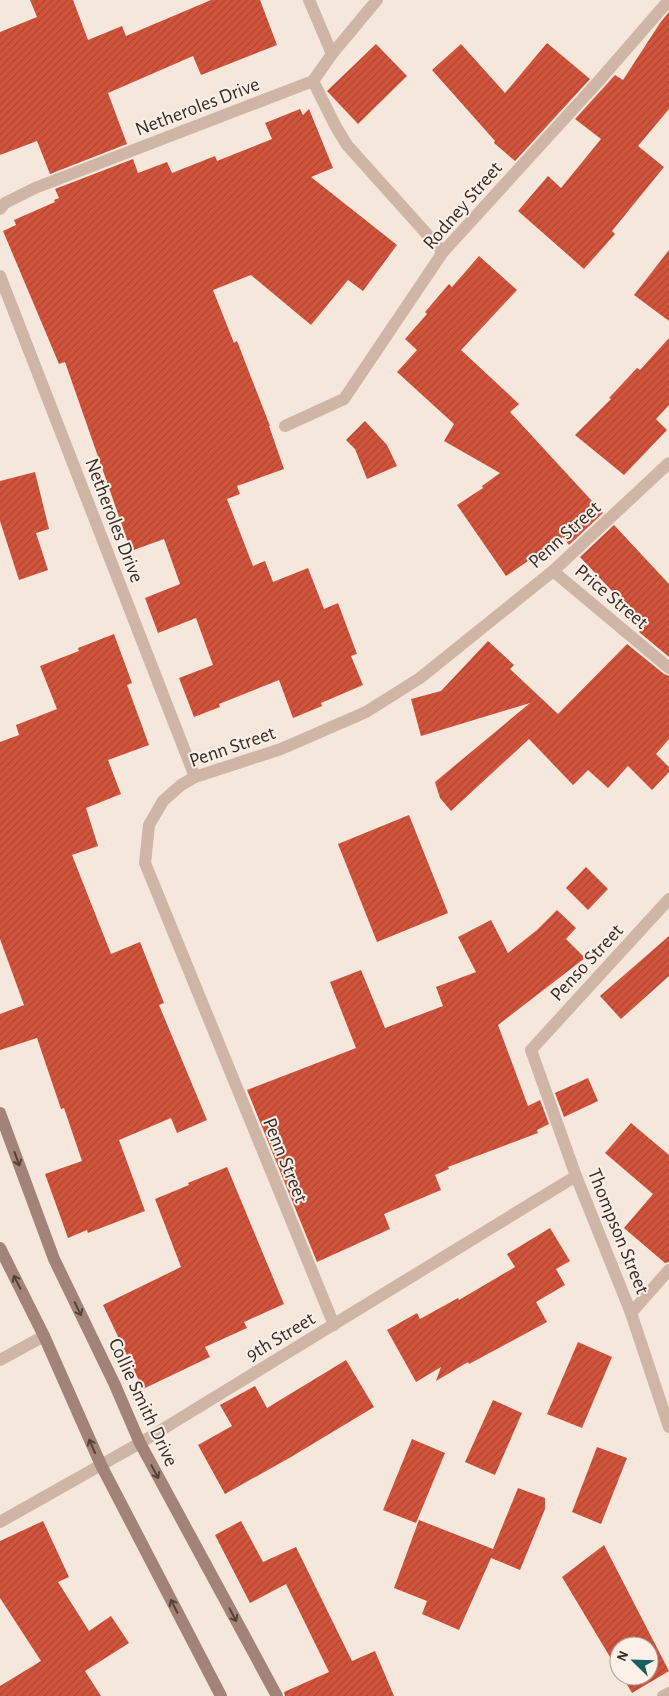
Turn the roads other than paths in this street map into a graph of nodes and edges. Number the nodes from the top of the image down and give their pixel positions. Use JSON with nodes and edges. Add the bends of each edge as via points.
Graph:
{"nodes":[{"id":1,"x":308,"y":0,"type":"edge"},
{"id":2,"x":377,"y":0,"type":"edge"},
{"id":3,"x":669,"y":0,"type":"edge"},
{"id":4,"x":332,"y":54,"type":"junction"},
{"id":5,"x":313,"y":82,"type":"junction"},
{"id":6,"x":0,"y":209,"type":"edge"},
{"id":7,"x":443,"y":252,"type":"junction"},
{"id":8,"x":0,"y":276,"type":"edge"},
{"id":9,"x":285,"y":426,"type":"dead end"},
{"id":10,"x":669,"y":463,"type":"edge"},
{"id":11,"x":553,"y":571,"type":"junction"},
{"id":12,"x":669,"y":668,"type":"edge"},
{"id":13,"x":195,"y":777,"type":"junction"},
{"id":14,"x":669,"y":899,"type":"edge"},
{"id":15,"x":531,"y":1050,"type":"joint"},
{"id":16,"x":0,"y":1113,"type":"edge"},
{"id":17,"x":576,"y":1176,"type":"junction"},
{"id":18,"x":0,"y":1248,"type":"edge"},
{"id":19,"x":669,"y":1270,"type":"edge"},
{"id":20,"x":631,"y":1313,"type":"junction"},
{"id":21,"x":334,"y":1325,"type":"junction"},
{"id":22,"x":44,"y":1336,"type":"junction"},
{"id":23,"x":0,"y":1360,"type":"edge"},
{"id":24,"x":669,"y":1427,"type":"edge"},
{"id":25,"x":140,"y":1443,"type":"junction"},
{"id":26,"x":101,"y":1465,"type":"junction"},
{"id":27,"x":0,"y":1522,"type":"edge"},
{"id":28,"x":669,"y":1693,"type":"edge"},
{"id":29,"x":221,"y":1696,"type":"edge"},
{"id":30,"x":277,"y":1696,"type":"edge"},
{"id":31,"x":663,"y":1696,"type":"edge"}],
"edges":[{"from":1,"to":4,"type":"street"},
{"from":2,"to":4,"type":"street"},
{"from":3,"to":7,"type":"street","name":"Rodney Street"},
{"from":4,"to":5,"type":"street"},
{"from":5,"to":6,"type":"street","name":"Netheroles Drive","via":[[35,188]]},
{"from":5,"to":7,"type":"street","via":[[347,145]]},
{"from":7,"to":9,"type":"street","name":"Rodney Street","via":[[344,399]]},
{"from":8,"to":13,"type":"street","name":"Netheroles Drive"},
{"from":10,"to":11,"type":"street","name":"Penn Street"},
{"from":11,"to":12,"type":"street","name":"Price Street"},
{"from":11,"to":13,"type":"street","name":"Penn Street","via":[[420,678],[366,712],[281,749]]},
{"from":13,"to":21,"type":"street","name":"Penn Street","via":[[163,801],[149,825],[145,863]]},
{"from":14,"to":15,"type":"street","name":"Penso Street"},
{"from":15,"to":17,"type":"street","name":"Thompson Street"},
{"from":16,"to":25,"type":"street","name":"Collie Smith Drive","one_way":true,"via":[[54,1259]]},
{"from":17,"to":20,"type":"street","name":"Thompson Street"},
{"from":17,"to":21,"type":"street","name":"9th Street"},
{"from":22,"to":18,"type":"street","one_way":true},
{"from":19,"to":20,"type":"street"},
{"from":20,"to":24,"type":"street","name":"Thompson Street"},
{"from":21,"to":25,"type":"street","name":"9th Street"},
{"from":22,"to":23,"type":"street"},
{"from":26,"to":22,"type":"street","one_way":true},
{"from":25,"to":26,"type":"street","name":"9th Street"},
{"from":25,"to":30,"type":"street","name":"Collie Smith Drive","one_way":true},
{"from":26,"to":27,"type":"street","name":"9th Street"},
{"from":29,"to":26,"type":"street","one_way":true},
{"from":28,"to":31,"type":"street"}]}
